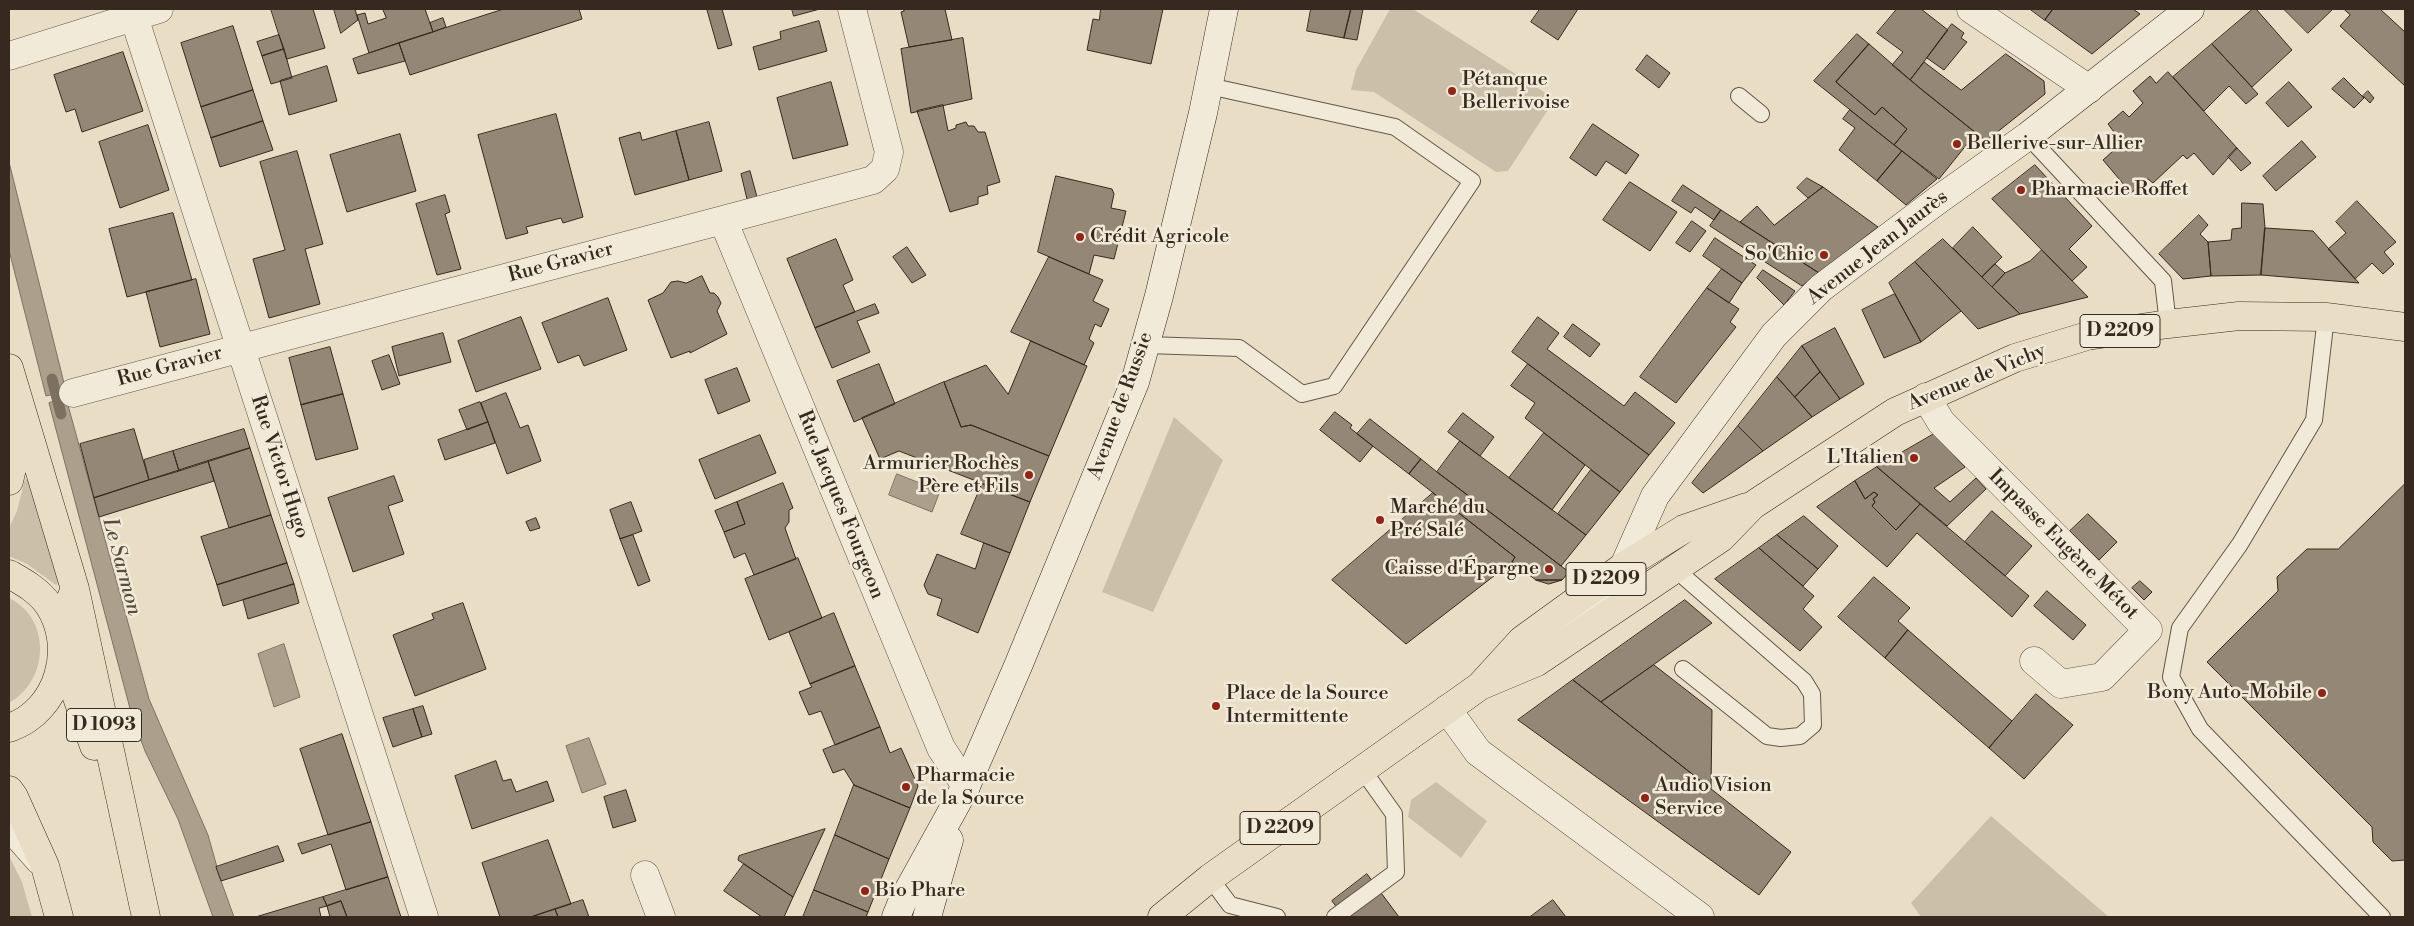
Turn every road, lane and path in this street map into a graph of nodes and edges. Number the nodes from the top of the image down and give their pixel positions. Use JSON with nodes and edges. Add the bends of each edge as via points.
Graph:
{"nodes":[{"id":1,"x":159,"y":9,"type":"edge"},
{"id":2,"x":852,"y":9,"type":"edge"},
{"id":3,"x":1224,"y":9,"type":"edge"},
{"id":4,"x":1971,"y":9,"type":"edge"},
{"id":5,"x":2190,"y":9,"type":"edge"},
{"id":6,"x":134,"y":17,"type":"junction"},
{"id":7,"x":9,"y":56,"type":"edge"},
{"id":8,"x":1209,"y":86,"type":"junction"},
{"id":9,"x":2089,"y":89,"type":"junction"},
{"id":10,"x":1739,"y":96,"type":"dead end"},
{"id":11,"x":1761,"y":114,"type":"dead end"},
{"id":12,"x":2028,"y":136,"type":"junction"},
{"id":13,"x":723,"y":220,"type":"junction"},
{"id":14,"x":2326,"y":318,"type":"junction"},
{"id":15,"x":2168,"y":324,"type":"junction"},
{"id":16,"x":2405,"y":327,"type":"edge"},
{"id":17,"x":1146,"y":345,"type":"junction"},
{"id":18,"x":240,"y":348,"type":"junction"},
{"id":19,"x":9,"y":368,"type":"edge"},
{"id":20,"x":73,"y":393,"type":"dead end"},
{"id":21,"x":1926,"y":397,"type":"junction"},
{"id":22,"x":24,"y":420,"type":"junction"},
{"id":23,"x":9,"y":482,"type":"edge"},
{"id":24,"x":1753,"y":505,"type":"junction"},
{"id":25,"x":1624,"y":566,"type":"junction"},
{"id":26,"x":1675,"y":569,"type":"junction"},
{"id":27,"x":9,"y":574,"type":"edge"},
{"id":28,"x":75,"y":589,"type":"junction"},
{"id":29,"x":59,"y":626,"type":"junction"},
{"id":30,"x":63,"y":656,"type":"junction"},
{"id":31,"x":2034,"y":661,"type":"dead end"},
{"id":32,"x":1537,"y":662,"type":"junction"},
{"id":33,"x":1684,"y":669,"type":"dead end"},
{"id":34,"x":1480,"y":686,"type":"junction"},
{"id":35,"x":1447,"y":710,"type":"junction"},
{"id":36,"x":9,"y":728,"type":"edge"},
{"id":37,"x":1362,"y":770,"type":"junction"},
{"id":38,"x":966,"y":786,"type":"junction"},
{"id":39,"x":9,"y":790,"type":"edge"},
{"id":40,"x":9,"y":826,"type":"edge"},
{"id":41,"x":134,"y":860,"type":"junction"},
{"id":42,"x":45,"y":866,"type":"junction"},
{"id":43,"x":645,"y":876,"type":"dead end"},
{"id":44,"x":1210,"y":878,"type":"junction"},
{"id":45,"x":59,"y":917,"type":"edge"},
{"id":46,"x":146,"y":917,"type":"edge"},
{"id":47,"x":424,"y":917,"type":"edge"},
{"id":48,"x":661,"y":917,"type":"edge"},
{"id":49,"x":896,"y":917,"type":"edge"},
{"id":50,"x":927,"y":917,"type":"edge"},
{"id":51,"x":1162,"y":917,"type":"edge"},
{"id":52,"x":1277,"y":917,"type":"edge"},
{"id":53,"x":1335,"y":917,"type":"edge"},
{"id":54,"x":1700,"y":917,"type":"edge"},
{"id":55,"x":2382,"y":917,"type":"edge"}],
"edges":[{"from":1,"to":6,"type":"street"},
{"from":2,"to":13,"type":"street","name":"Rue Gravier","via":[[889,152],[885,169],[874,180]]},
{"from":3,"to":8,"type":"street","name":"Avenue de Russie"},
{"from":4,"to":9,"type":"street"},
{"from":5,"to":9,"type":"street","name":"Avenue Jean Jaurès"},
{"from":6,"to":7,"type":"street"},
{"from":6,"to":18,"type":"street","name":"Rue Victor Hugo"},
{"from":8,"to":17,"type":"street","name":"Avenue de Russie"},
{"from":8,"to":17,"type":"lane","via":[[1395,127],[1472,181],[1334,386],[1302,394],[1240,348]]},
{"from":9,"to":12,"type":"street","name":"Avenue Jean Jaurès"},
{"from":10,"to":11,"type":"lane"},
{"from":12,"to":15,"type":"lane","via":[[2163,281]]},
{"from":12,"to":25,"type":"street","name":"Avenue Jean Jaurès","via":[[1821,288],[1774,336],[1655,496]]},
{"from":13,"to":18,"type":"street","name":"Rue Gravier"},
{"from":13,"to":38,"type":"street","name":"Rue Jacques Fourgeon","via":[[941,748]]},
{"from":14,"to":15,"type":"main road","name":"Avenue de Vichy","number":"D 2209","via":[[2238,316]]},
{"from":14,"to":16,"type":"main road","name":"Avenue de Vichy","number":"D 2209"},
{"from":14,"to":55,"type":"lane","via":[[2314,420],[2240,544],[2180,628],[2171,677],[2200,729]]},
{"from":15,"to":21,"type":"main road","name":"Avenue de Vichy","number":"D 2209","via":[[2087,336],[2033,352]]},
{"from":17,"to":38,"type":"street","name":"Avenue de Russie","via":[[1135,382]]},
{"from":18,"to":20,"type":"street","name":"Rue Gravier"},
{"from":18,"to":47,"type":"street","name":"Rue Victor Hugo"},
{"from":19,"to":22,"type":"main road","number":"D 1093"},
{"from":21,"to":24,"type":"main road","name":"Avenue de Vichy","number":"D 2209","via":[[1895,412]]},
{"from":21,"to":31,"type":"street","name":"Impasse Eugène Métot","via":[[1941,422],[2148,630],[2102,677],[2061,684]]},
{"from":22,"to":23,"type":"main road","number":"D 1093"},
{"from":22,"to":28,"type":"main road","number":"D 1093"},
{"from":24,"to":25,"type":"main road","number":"D 2209","via":[[1684,529]]},
{"from":24,"to":26,"type":"main road","number":"D 2209","via":[[1721,538]]},
{"from":25,"to":32,"type":"street","name":"Avenue Jean Jaurès"},
{"from":25,"to":34,"type":"main road","number":"D 2209","via":[[1522,640]]},
{"from":26,"to":32,"type":"main road","number":"D 2209"},
{"from":26,"to":33,"type":"lane","via":[[1804,681],[1812,694],[1813,725],[1800,736],[1767,736]]},
{"from":27,"to":29,"type":"main road","via":[[30,586],[48,604]]},
{"from":28,"to":29,"type":"main road"},
{"from":28,"to":41,"type":"main road","number":"D 1093"},
{"from":29,"to":30,"type":"main road"},
{"from":30,"to":36,"type":"main road","via":[[56,684],[40,708]]},
{"from":30,"to":41,"type":"main road","number":"D 1093"},
{"from":32,"to":34,"type":"main road","number":"D 2209"},
{"from":34,"to":35,"type":"main road","number":"D 2209"},
{"from":35,"to":37,"type":"main road","number":"D 2209"},
{"from":35,"to":54,"type":"street","via":[[1478,752]]},
{"from":37,"to":44,"type":"main road","number":"D 2209"},
{"from":37,"to":53,"type":"lane","via":[[1394,814],[1396,872]]},
{"from":38,"to":49,"type":"street","name":"Avenue de Russie"},
{"from":38,"to":50,"type":"street","name":"Avenue de Russie"},
{"from":39,"to":42,"type":"main road"},
{"from":40,"to":42,"type":"street"},
{"from":41,"to":46,"type":"main road","number":"D 1093"},
{"from":42,"to":45,"type":"main road"},
{"from":43,"to":48,"type":"street"},
{"from":44,"to":51,"type":"main road","number":"D 2209"},
{"from":44,"to":52,"type":"lane","via":[[1230,905]]}]}
